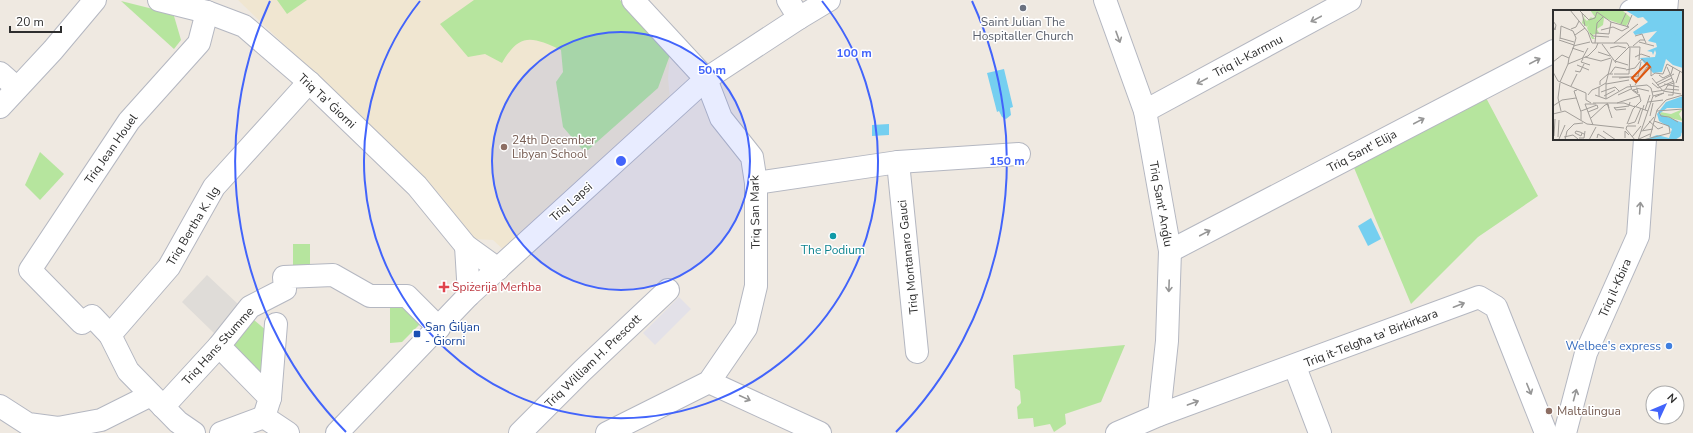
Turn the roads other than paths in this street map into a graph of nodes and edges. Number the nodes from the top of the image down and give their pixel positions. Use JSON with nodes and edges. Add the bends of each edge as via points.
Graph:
{"nodes":[{"id":1,"x":72,"y":0,"type":"edge"},
{"id":2,"x":95,"y":0,"type":"edge"},
{"id":3,"x":159,"y":0,"type":"edge"},
{"id":4,"x":633,"y":0,"type":"edge"},
{"id":5,"x":829,"y":0,"type":"edge"},
{"id":6,"x":1105,"y":0,"type":"edge"},
{"id":7,"x":1350,"y":0,"type":"edge"},
{"id":8,"x":1652,"y":0,"type":"edge"},
{"id":9,"x":1667,"y":0,"type":"edge"},
{"id":10,"x":793,"y":9,"type":"edge"},
{"id":11,"x":1633,"y":10,"type":"edge"},
{"id":12,"x":1666,"y":10,"type":"edge"},
{"id":13,"x":207,"y":12,"type":"junction"},
{"id":14,"x":63,"y":38,"type":"junction"},
{"id":15,"x":1553,"y":52,"type":"edge"},
{"id":16,"x":0,"y":73,"type":"edge"},
{"id":17,"x":706,"y":79,"type":"junction"},
{"id":18,"x":308,"y":82,"type":"junction"},
{"id":19,"x":17,"y":88,"type":"junction"},
{"id":20,"x":0,"y":108,"type":"edge"},
{"id":21,"x":1145,"y":111,"type":"junction"},
{"id":22,"x":1645,"y":140,"type":"edge"},
{"id":23,"x":1018,"y":154,"type":"dead end"},
{"id":24,"x":898,"y":162,"type":"junction"},
{"id":25,"x":756,"y":183,"type":"junction"},
{"id":26,"x":466,"y":246,"type":"junction"},
{"id":27,"x":1170,"y":251,"type":"junction"},
{"id":28,"x":498,"y":269,"type":"junction"},
{"id":29,"x":668,"y":290,"type":"dead end"},
{"id":30,"x":469,"y":295,"type":"junction"},
{"id":31,"x":276,"y":324,"type":"dead end"},
{"id":32,"x":439,"y":328,"type":"junction"},
{"id":33,"x":110,"y":336,"type":"junction"},
{"id":34,"x":218,"y":346,"type":"junction"},
{"id":35,"x":918,"y":352,"type":"dead end"},
{"id":36,"x":1295,"y":367,"type":"junction"},
{"id":37,"x":709,"y":382,"type":"junction"},
{"id":38,"x":157,"y":401,"type":"junction"},
{"id":39,"x":267,"y":408,"type":"junction"},
{"id":40,"x":1159,"y":415,"type":"junction"},
{"id":41,"x":6,"y":417,"type":"edge"},
{"id":42,"x":194,"y":433,"type":"edge"},
{"id":43,"x":221,"y":433,"type":"edge"},
{"id":44,"x":288,"y":433,"type":"edge"},
{"id":45,"x":337,"y":433,"type":"edge"},
{"id":46,"x":520,"y":433,"type":"edge"},
{"id":47,"x":607,"y":433,"type":"edge"},
{"id":48,"x":820,"y":433,"type":"edge"},
{"id":49,"x":1117,"y":433,"type":"edge"},
{"id":50,"x":1320,"y":433,"type":"edge"},
{"id":51,"x":1546,"y":433,"type":"edge"},
{"id":52,"x":1565,"y":433,"type":"edge"}],
"edges":[{"from":1,"to":14,"type":"street","via":[[73,7]]},
{"from":2,"to":14,"type":"street"},
{"from":3,"to":13,"type":"street","name":"Triq Ta' Ġiorni"},
{"from":4,"to":17,"type":"street","name":"Triq San Mark"},
{"from":5,"to":10,"type":"street","name":"Triq Lapsi"},
{"from":6,"to":21,"type":"street","name":"Triq Sant' Anǵlu","one_way":true},
{"from":7,"to":21,"type":"street","name":"Triq il-Karmnu","one_way":true},
{"from":8,"to":11,"type":"street"},
{"from":9,"to":12,"type":"street"},
{"from":10,"to":17,"type":"street","name":"Triq Lapsi"},
{"from":13,"to":18,"type":"street","name":"Triq Ta' Ġiorni","via":[[244,26]]},
{"from":13,"to":33,"type":"street","name":"Triq Jean Houel","via":[[198,43],[129,121],[30,270],[82,322],[92,316]]},
{"from":14,"to":19,"type":"street"},
{"from":27,"to":15,"type":"street","name":"Triq Sant' Elija","one_way":true},
{"from":16,"to":19,"type":"street"},
{"from":17,"to":25,"type":"street","name":"Triq San Mark","via":[[721,118],[752,157]]},
{"from":17,"to":28,"type":"street","name":"Triq Lapsi"},
{"from":18,"to":26,"type":"street","name":"Triq Ta' Ġiorni","via":[[417,186]]},
{"from":18,"to":33,"type":"street","name":"Triq Bertha K. Ilg","via":[[214,187],[169,267]]},
{"from":19,"to":20,"type":"street"},
{"from":21,"to":27,"type":"street","name":"Triq Sant' Anǵlu"},
{"from":52,"to":22,"type":"street","name":"Triq il-Kbira","one_way":true,"via":[[1586,353],[1642,235]]},
{"from":23,"to":24,"type":"street"},
{"from":24,"to":25,"type":"street"},
{"from":24,"to":35,"type":"street","name":"Triq Montanaro Gauci"},
{"from":25,"to":37,"type":"street","name":"Triq San Mark","via":[[756,286],[748,321],[746,328]]},
{"from":26,"to":28,"type":"street","name":"Triq Ta' Ġiorni"},
{"from":26,"to":30,"type":"street"},
{"from":27,"to":40,"type":"street","name":"Triq Sant' Anǵlu","one_way":true,"via":[[1168,341]]},
{"from":28,"to":30,"type":"street","name":"Triq Lapsi"},
{"from":29,"to":46,"type":"street","name":"Triq William H. Prescott"},
{"from":30,"to":32,"type":"street","name":"Triq Lapsi"},
{"from":31,"to":39,"type":"street"},
{"from":32,"to":34,"type":"street","name":"Triq Hans Stumme","via":[[408,296],[370,296],[333,275],[284,278],[285,289],[250,307]]},
{"from":32,"to":45,"type":"street","name":"Triq Lapsi"},
{"from":33,"to":38,"type":"street","via":[[128,371]]},
{"from":34,"to":38,"type":"street","name":"Triq Hans Stumme"},
{"from":34,"to":39,"type":"street"},
{"from":40,"to":36,"type":"street","name":"Triq it-Telgħa ta' Birkirkara","one_way":true},
{"from":36,"to":50,"type":"street"},
{"from":36,"to":51,"type":"street","name":"Triq it-Telgħa ta' Birkirkara","one_way":true,"via":[[1479,297],[1496,307]]},
{"from":37,"to":47,"type":"street"},
{"from":37,"to":48,"type":"street","one_way":true},
{"from":38,"to":41,"type":"street","via":[[101,420],[58,428],[28,424]]},
{"from":38,"to":42,"type":"street","via":[[178,422]]},
{"from":39,"to":43,"type":"street"},
{"from":39,"to":44,"type":"street"},
{"from":40,"to":49,"type":"street","name":"Triq it-Telgħa ta' Birkirkara"}]}
